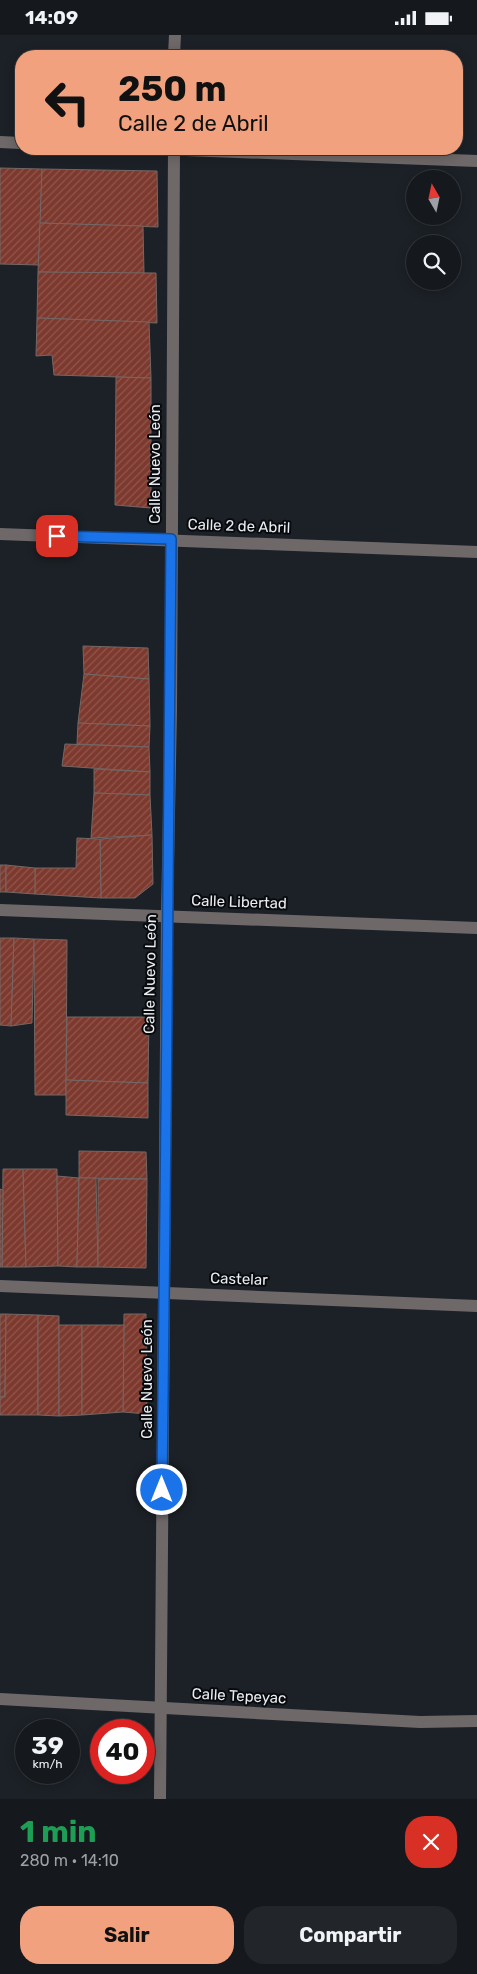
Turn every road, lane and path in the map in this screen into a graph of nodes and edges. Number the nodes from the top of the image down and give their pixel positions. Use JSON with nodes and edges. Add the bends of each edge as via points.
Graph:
{"nodes":[{"id":1,"x":174,"y":35,"type":"edge"},
{"id":2,"x":174,"y":50,"type":"edge"},
{"id":3,"x":0,"y":142,"type":"edge"},
{"id":4,"x":15,"y":143,"type":"edge"},
{"id":5,"x":174,"y":155,"type":"edge"},
{"id":6,"x":326,"y":155,"type":"edge"},
{"id":7,"x":477,"y":161,"type":"edge"},
{"id":8,"x":0,"y":534,"type":"edge"},
{"id":9,"x":171,"y":539,"type":"junction"},
{"id":10,"x":477,"y":552,"type":"edge"},
{"id":11,"x":0,"y":909,"type":"edge"},
{"id":12,"x":167,"y":916,"type":"junction"},
{"id":13,"x":477,"y":928,"type":"edge"},
{"id":14,"x":0,"y":1286,"type":"edge"},
{"id":15,"x":163,"y":1292,"type":"junction"},
{"id":16,"x":477,"y":1306,"type":"edge"},
{"id":17,"x":0,"y":1699,"type":"edge"},
{"id":18,"x":161,"y":1707,"type":"junction"},
{"id":19,"x":477,"y":1721,"type":"edge"},
{"id":20,"x":160,"y":1799,"type":"edge"}],
"edges":[{"from":1,"to":2,"type":"street"},
{"from":3,"to":4,"type":"street"},
{"from":5,"to":9,"type":"street","name":"Calle Nuevo León"},
{"from":6,"to":7,"type":"street"},
{"from":8,"to":9,"type":"street","name":"Calle 2 de Abril"},
{"from":9,"to":10,"type":"street","name":"Calle 2 de Abril"},
{"from":9,"to":12,"type":"street","name":"Calle Nuevo León"},
{"from":11,"to":12,"type":"street","name":"Calle Libertad"},
{"from":12,"to":13,"type":"street","name":"Calle Libertad"},
{"from":12,"to":15,"type":"street","name":"Calle Nuevo León"},
{"from":14,"to":15,"type":"street","name":"Castelar"},
{"from":15,"to":16,"type":"street","name":"Castelar"},
{"from":15,"to":18,"type":"street","name":"Calle Nuevo León"},
{"from":17,"to":18,"type":"street","name":"Calle Tepeyac"},
{"from":18,"to":19,"type":"street","name":"Calle Tepeyac","via":[[420,1722]]},
{"from":18,"to":20,"type":"street","name":"Calle Nuevo León"}]}
